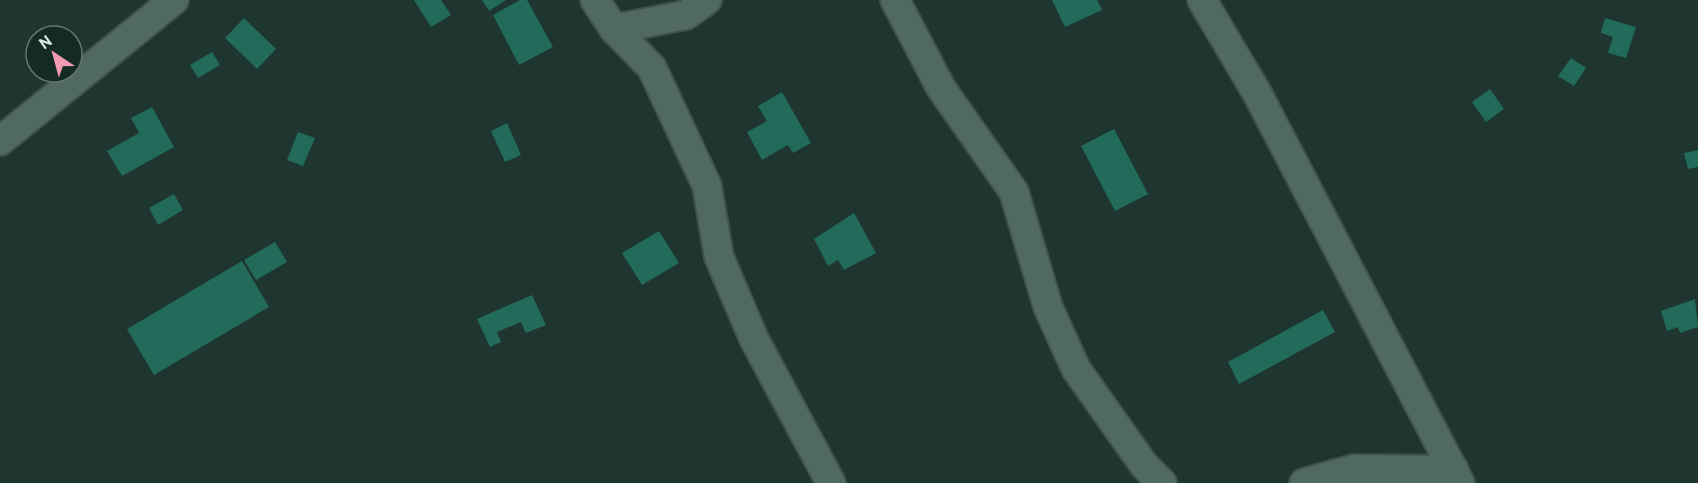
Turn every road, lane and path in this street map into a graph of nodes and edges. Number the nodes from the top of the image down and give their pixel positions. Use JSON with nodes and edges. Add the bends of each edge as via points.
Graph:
{"nodes":[{"id":1,"x":174,"y":0,"type":"edge"},
{"id":2,"x":595,"y":0,"type":"edge"},
{"id":3,"x":707,"y":0,"type":"edge"},
{"id":4,"x":895,"y":0,"type":"edge"},
{"id":5,"x":1202,"y":0,"type":"edge"},
{"id":6,"x":614,"y":29,"type":"junction"},
{"id":7,"x":0,"y":141,"type":"edge"},
{"id":8,"x":1457,"y":476,"type":"edge"},
{"id":9,"x":831,"y":483,"type":"edge"},
{"id":10,"x":1162,"y":483,"type":"edge"},
{"id":11,"x":1304,"y":483,"type":"edge"}],
"edges":[{"from":1,"to":7,"type":"street"},
{"from":2,"to":6,"type":"street"},
{"from":3,"to":6,"type":"street","via":[[686,15]]},
{"from":4,"to":10,"type":"street","via":[[941,88],[1014,192],[1048,307],[1076,369],[1144,465]]},
{"from":5,"to":8,"type":"street","via":[[1257,93]]},
{"from":6,"to":9,"type":"street","via":[[652,68],[707,186],[719,257],[754,339]]},
{"from":8,"to":11,"type":"street","via":[[1354,469]]}]}
